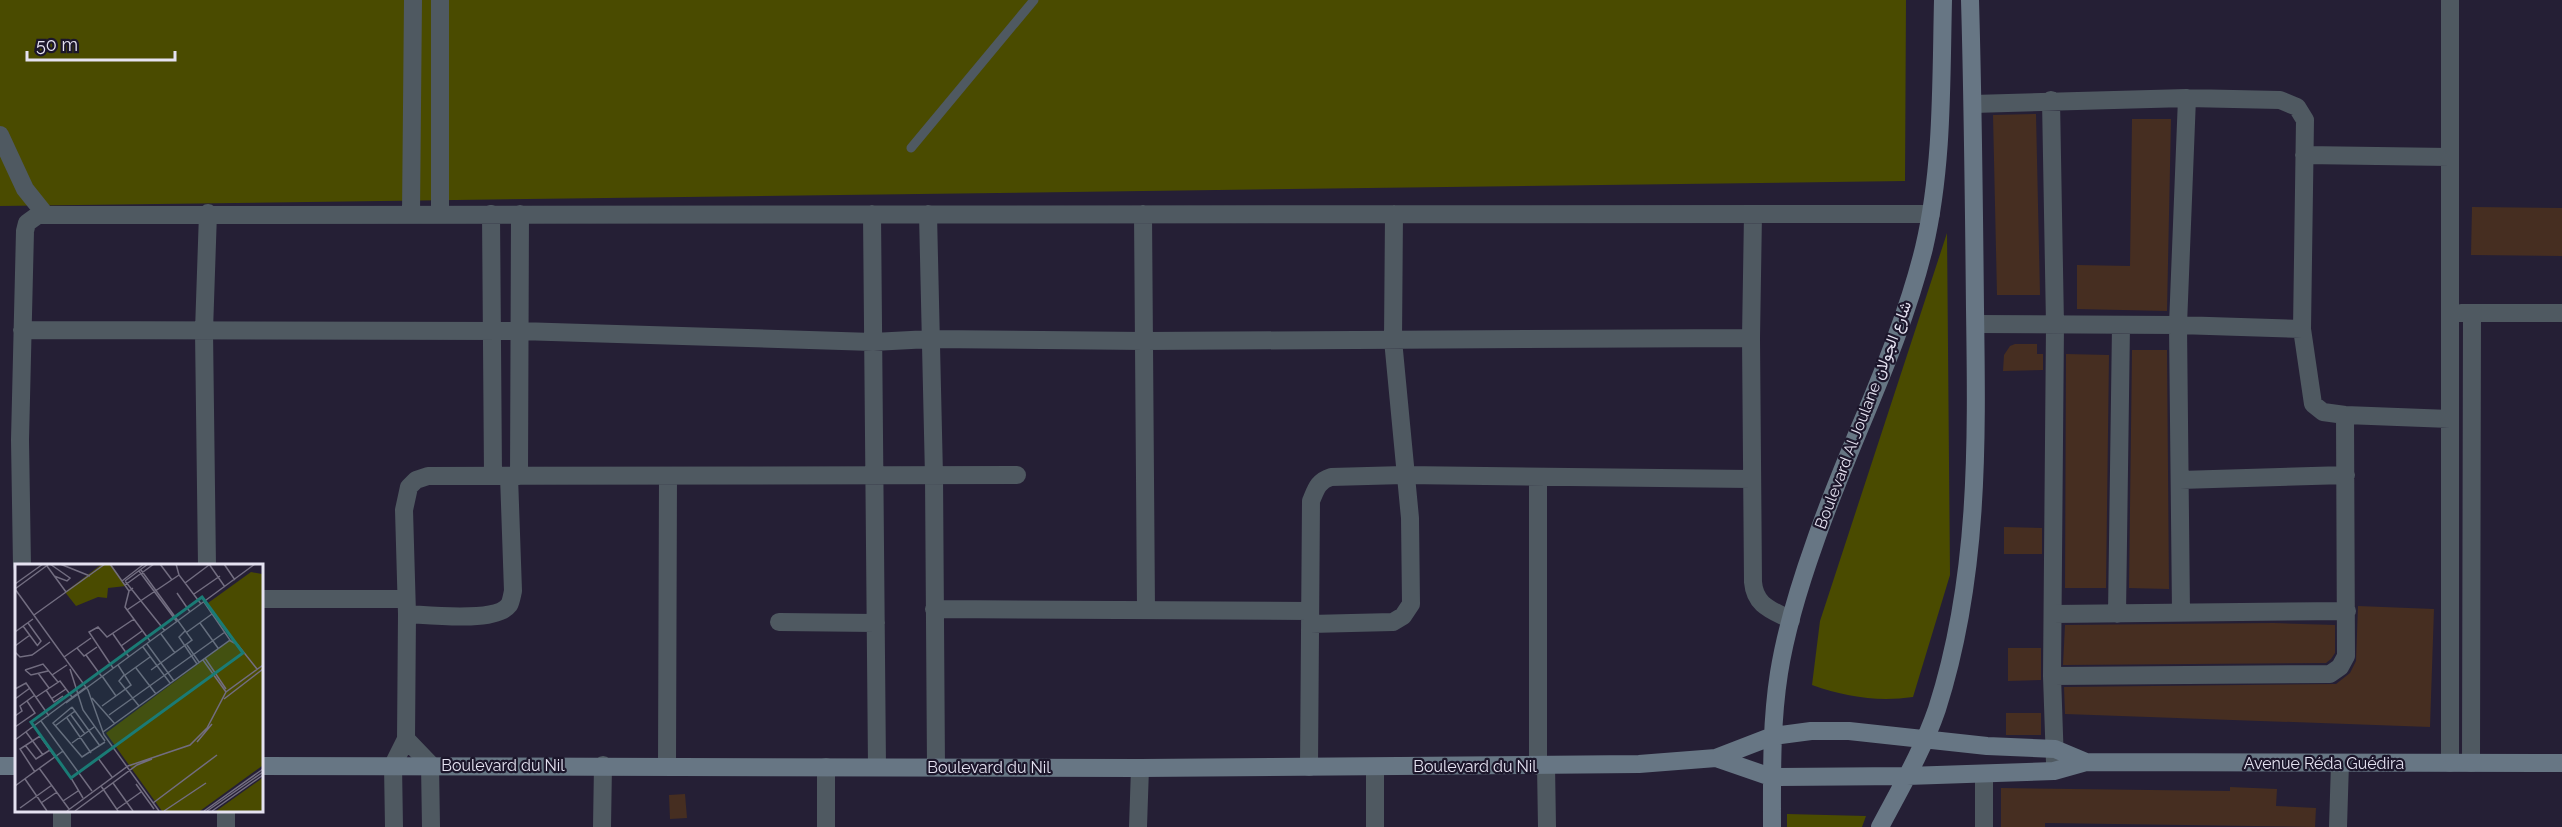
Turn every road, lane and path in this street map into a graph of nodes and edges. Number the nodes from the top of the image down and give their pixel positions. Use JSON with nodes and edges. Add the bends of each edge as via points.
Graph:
{"nodes":[{"id":1,"x":413,"y":0,"type":"edge"},
{"id":2,"x":440,"y":0,"type":"edge"},
{"id":3,"x":1034,"y":0,"type":"edge"},
{"id":4,"x":1943,"y":0,"type":"edge"},
{"id":5,"x":1970,"y":0,"type":"edge"},
{"id":6,"x":2450,"y":0,"type":"edge"},
{"id":7,"x":2187,"y":98,"type":"junction"},
{"id":8,"x":2051,"y":100,"type":"junction"},
{"id":9,"x":1973,"y":104,"type":"junction"},
{"id":10,"x":0,"y":135,"type":"edge"},
{"id":11,"x":911,"y":148,"type":"dead end"},
{"id":12,"x":2304,"y":155,"type":"junction"},
{"id":13,"x":2450,"y":157,"type":"junction"},
{"id":14,"x":208,"y":213,"type":"junction"},
{"id":15,"x":45,"y":214,"type":"junction"},
{"id":16,"x":411,"y":214,"type":"junction"},
{"id":17,"x":440,"y":214,"type":"junction"},
{"id":18,"x":491,"y":214,"type":"junction"},
{"id":19,"x":520,"y":214,"type":"junction"},
{"id":20,"x":872,"y":214,"type":"junction"},
{"id":21,"x":928,"y":214,"type":"junction"},
{"id":22,"x":1143,"y":214,"type":"junction"},
{"id":23,"x":1394,"y":214,"type":"junction"},
{"id":24,"x":1753,"y":214,"type":"junction"},
{"id":25,"x":1931,"y":214,"type":"junction"},
{"id":26,"x":2451,"y":313,"type":"junction"},
{"id":27,"x":2472,"y":313,"type":"junction"},
{"id":28,"x":2562,"y":313,"type":"edge"},
{"id":29,"x":1976,"y":324,"type":"junction"},
{"id":30,"x":2055,"y":325,"type":"junction"},
{"id":31,"x":2121,"y":325,"type":"junction"},
{"id":32,"x":2178,"y":325,"type":"junction"},
{"id":33,"x":2302,"y":329,"type":"junction"},
{"id":34,"x":22,"y":330,"type":"junction"},
{"id":35,"x":204,"y":331,"type":"junction"},
{"id":36,"x":493,"y":331,"type":"junction"},
{"id":37,"x":519,"y":331,"type":"junction"},
{"id":38,"x":1751,"y":338,"type":"junction"},
{"id":39,"x":930,"y":339,"type":"junction"},
{"id":40,"x":1393,"y":340,"type":"junction"},
{"id":41,"x":1144,"y":341,"type":"junction"},
{"id":42,"x":873,"y":342,"type":"junction"},
{"id":43,"x":2345,"y":415,"type":"junction"},
{"id":44,"x":2450,"y":419,"type":"junction"},
{"id":45,"x":1017,"y":475,"type":"dead end"},
{"id":46,"x":1404,"y":475,"type":"junction"},
{"id":47,"x":2346,"y":475,"type":"junction"},
{"id":48,"x":507,"y":476,"type":"junction"},
{"id":49,"x":874,"y":476,"type":"junction"},
{"id":50,"x":934,"y":476,"type":"junction"},
{"id":51,"x":668,"y":477,"type":"junction"},
{"id":52,"x":1538,"y":478,"type":"junction"},
{"id":53,"x":1751,"y":479,"type":"junction"},
{"id":54,"x":2180,"y":480,"type":"junction"},
{"id":55,"x":22,"y":564,"type":"edge"},
{"id":56,"x":207,"y":564,"type":"edge"},
{"id":57,"x":262,"y":599,"type":"edge"},
{"id":58,"x":407,"y":607,"type":"junction"},
{"id":59,"x":934,"y":609,"type":"junction"},
{"id":60,"x":1146,"y":610,"type":"junction"},
{"id":61,"x":2347,"y":611,"type":"junction"},
{"id":62,"x":2181,"y":613,"type":"junction"},
{"id":63,"x":2053,"y":614,"type":"junction"},
{"id":64,"x":2117,"y":614,"type":"junction"},
{"id":65,"x":1310,"y":618,"type":"junction"},
{"id":66,"x":1791,"y":620,"type":"junction"},
{"id":67,"x":779,"y":622,"type":"dead end"},
{"id":68,"x":876,"y":623,"type":"junction"},
{"id":69,"x":2052,"y":676,"type":"junction"},
{"id":70,"x":1773,"y":736,"type":"junction"},
{"id":71,"x":406,"y":739,"type":"junction"},
{"id":72,"x":1924,"y":739,"type":"junction"},
{"id":73,"x":2055,"y":749,"type":"junction"},
{"id":74,"x":1716,"y":758,"type":"junction"},
{"id":75,"x":2086,"y":762,"type":"junction"},
{"id":76,"x":2340,"y":763,"type":"junction"},
{"id":77,"x":2450,"y":763,"type":"junction"},
{"id":78,"x":2471,"y":763,"type":"junction"},
{"id":79,"x":2562,"y":763,"type":"edge"},
{"id":80,"x":430,"y":764,"type":"junction"},
{"id":81,"x":393,"y":765,"type":"junction"},
{"id":82,"x":603,"y":765,"type":"junction"},
{"id":83,"x":262,"y":766,"type":"edge"},
{"id":84,"x":667,"y":766,"type":"junction"},
{"id":85,"x":1375,"y":766,"type":"junction"},
{"id":86,"x":1542,"y":766,"type":"junction"},
{"id":87,"x":826,"y":767,"type":"junction"},
{"id":88,"x":877,"y":767,"type":"junction"},
{"id":89,"x":936,"y":767,"type":"junction"},
{"id":90,"x":1309,"y":767,"type":"junction"},
{"id":91,"x":1140,"y":768,"type":"junction"},
{"id":92,"x":2054,"y":771,"type":"junction"},
{"id":93,"x":1984,"y":774,"type":"junction"},
{"id":94,"x":1907,"y":776,"type":"junction"},
{"id":95,"x":1771,"y":777,"type":"junction"},
{"id":96,"x":394,"y":827,"type":"edge"},
{"id":97,"x":431,"y":827,"type":"edge"},
{"id":98,"x":602,"y":827,"type":"edge"},
{"id":99,"x":826,"y":827,"type":"edge"},
{"id":100,"x":1138,"y":827,"type":"edge"},
{"id":101,"x":1375,"y":827,"type":"edge"},
{"id":102,"x":1547,"y":827,"type":"edge"},
{"id":103,"x":1772,"y":827,"type":"edge"},
{"id":104,"x":1880,"y":827,"type":"edge"},
{"id":105,"x":1984,"y":827,"type":"edge"},
{"id":106,"x":2338,"y":827,"type":"edge"}],
"edges":[{"from":1,"to":16,"type":"street"},
{"from":2,"to":17,"type":"street"},
{"from":3,"to":11,"type":"lane"},
{"from":4,"to":25,"type":"street","name":"Boulevard Al Joulane شارع الجولان","via":[[1939,143]]},
{"from":5,"to":9,"type":"street"},
{"from":6,"to":13,"type":"street"},
{"from":7,"to":8,"type":"street"},
{"from":7,"to":12,"type":"street","via":[[2280,100],[2297,107],[2305,120]]},
{"from":7,"to":32,"type":"street"},
{"from":8,"to":9,"type":"street"},
{"from":8,"to":30,"type":"street"},
{"from":9,"to":29,"type":"street"},
{"from":10,"to":15,"type":"street","via":[[7,161]]},
{"from":12,"to":13,"type":"street"},
{"from":12,"to":33,"type":"street"},
{"from":13,"to":26,"type":"street"},
{"from":14,"to":15,"type":"street"},
{"from":14,"to":16,"type":"street"},
{"from":14,"to":35,"type":"street"},
{"from":15,"to":34,"type":"street","via":[[32,217],[25,231]]},
{"from":16,"to":17,"type":"street"},
{"from":17,"to":18,"type":"street"},
{"from":18,"to":19,"type":"street"},
{"from":18,"to":36,"type":"street"},
{"from":19,"to":20,"type":"street"},
{"from":19,"to":37,"type":"street"},
{"from":20,"to":21,"type":"street"},
{"from":20,"to":42,"type":"street"},
{"from":21,"to":22,"type":"street"},
{"from":21,"to":39,"type":"street"},
{"from":22,"to":23,"type":"street"},
{"from":22,"to":41,"type":"street"},
{"from":23,"to":24,"type":"street"},
{"from":23,"to":40,"type":"street"},
{"from":24,"to":25,"type":"street"},
{"from":24,"to":38,"type":"street"},
{"from":25,"to":66,"type":"street","name":"Boulevard Al Joulane شارع الجولان","via":[[1902,317],[1815,542]]},
{"from":26,"to":27,"type":"street"},
{"from":26,"to":44,"type":"street"},
{"from":27,"to":28,"type":"street"},
{"from":27,"to":78,"type":"street"},
{"from":29,"to":30,"type":"street"},
{"from":29,"to":72,"type":"street","via":[[1977,454],[1971,545],[1955,640],[1938,706]]},
{"from":30,"to":31,"type":"street"},
{"from":30,"to":63,"type":"street"},
{"from":31,"to":32,"type":"street"},
{"from":31,"to":64,"type":"street"},
{"from":32,"to":33,"type":"street"},
{"from":32,"to":54,"type":"street"},
{"from":33,"to":43,"type":"street","via":[[2313,404],[2323,412]]},
{"from":34,"to":35,"type":"street"},
{"from":34,"to":55,"type":"street"},
{"from":35,"to":36,"type":"street"},
{"from":35,"to":56,"type":"street"},
{"from":36,"to":37,"type":"street"},
{"from":36,"to":48,"type":"street"},
{"from":37,"to":42,"type":"street"},
{"from":37,"to":48,"type":"street"},
{"from":38,"to":40,"type":"street"},
{"from":38,"to":53,"type":"street"},
{"from":39,"to":41,"type":"street"},
{"from":39,"to":42,"type":"street"},
{"from":39,"to":50,"type":"street"},
{"from":40,"to":41,"type":"street"},
{"from":40,"to":46,"type":"street"},
{"from":41,"to":60,"type":"street"},
{"from":42,"to":49,"type":"street"},
{"from":43,"to":44,"type":"street"},
{"from":43,"to":47,"type":"street"},
{"from":44,"to":77,"type":"street"},
{"from":45,"to":50,"type":"street"},
{"from":46,"to":52,"type":"street"},
{"from":46,"to":65,"type":"street","via":[[1331,477],[1317,485],[1311,501]]},
{"from":46,"to":65,"type":"street","via":[[1410,518],[1411,604],[1403,616],[1393,621]]},
{"from":47,"to":54,"type":"street"},
{"from":47,"to":61,"type":"street"},
{"from":48,"to":51,"type":"street"},
{"from":48,"to":58,"type":"street","via":[[428,476],[409,487],[404,510]]},
{"from":48,"to":58,"type":"street","via":[[513,591],[508,605],[499,613],[483,616]]},
{"from":49,"to":50,"type":"street"},
{"from":49,"to":51,"type":"street"},
{"from":49,"to":68,"type":"street"},
{"from":50,"to":59,"type":"street"},
{"from":51,"to":84,"type":"street"},
{"from":52,"to":53,"type":"street"},
{"from":52,"to":86,"type":"street"},
{"from":53,"to":66,"type":"street","via":[[1754,595],[1762,605]]},
{"from":54,"to":62,"type":"street"},
{"from":57,"to":58,"type":"street"},
{"from":58,"to":71,"type":"street"},
{"from":59,"to":60,"type":"street"},
{"from":59,"to":89,"type":"street"},
{"from":60,"to":65,"type":"street"},
{"from":61,"to":62,"type":"street"},
{"from":61,"to":69,"type":"street","via":[[2346,656],[2330,674]]},
{"from":62,"to":64,"type":"street"},
{"from":63,"to":64,"type":"street"},
{"from":63,"to":69,"type":"street"},
{"from":65,"to":90,"type":"street"},
{"from":66,"to":70,"type":"street","name":"Boulevard Al Joulane شارع الجولان","via":[[1779,674]]},
{"from":67,"to":68,"type":"street"},
{"from":68,"to":88,"type":"street"},
{"from":69,"to":73,"type":"street"},
{"from":70,"to":72,"type":"street","name":"Avenue Réda Guédira","via":[[1849,731]]},
{"from":70,"to":74,"type":"street","name":"Boulevard du Nil"},
{"from":70,"to":95,"type":"street","name":"Boulevard Al Joulane شارع الجولان"},
{"from":71,"to":80,"type":"street"},
{"from":71,"to":81,"type":"street"},
{"from":72,"to":73,"type":"street","name":"Avenue Réda Guédira"},
{"from":72,"to":94,"type":"street"},
{"from":73,"to":75,"type":"street","name":"Avenue Réda Guédira"},
{"from":73,"to":92,"type":"street"},
{"from":74,"to":86,"type":"street","name":"Boulevard du Nil"},
{"from":74,"to":95,"type":"street","name":"Boulevard du Nil"},
{"from":75,"to":76,"type":"street","name":"Avenue Réda Guédira"},
{"from":75,"to":92,"type":"street","name":"Avenue Réda Guédira"},
{"from":76,"to":77,"type":"street","name":"Avenue Réda Guédira"},
{"from":76,"to":106,"type":"street"},
{"from":77,"to":78,"type":"street","name":"Avenue Réda Guédira"},
{"from":78,"to":79,"type":"street","name":"Avenue Réda Guédira"},
{"from":80,"to":81,"type":"street","name":"Boulevard du Nil"},
{"from":80,"to":82,"type":"street","name":"Boulevard du Nil"},
{"from":80,"to":97,"type":"street"},
{"from":81,"to":83,"type":"street","name":"Boulevard du Nil"},
{"from":81,"to":96,"type":"street"},
{"from":82,"to":84,"type":"street","name":"Boulevard du Nil"},
{"from":82,"to":98,"type":"street"},
{"from":84,"to":87,"type":"street","name":"Boulevard du Nil"},
{"from":85,"to":86,"type":"street","name":"Boulevard du Nil"},
{"from":85,"to":90,"type":"street","name":"Boulevard du Nil"},
{"from":85,"to":101,"type":"street"},
{"from":86,"to":102,"type":"street"},
{"from":87,"to":88,"type":"street","name":"Boulevard du Nil"},
{"from":87,"to":99,"type":"street"},
{"from":88,"to":89,"type":"street","name":"Boulevard du Nil"},
{"from":89,"to":91,"type":"street","name":"Boulevard du Nil"},
{"from":90,"to":91,"type":"street","name":"Boulevard du Nil"},
{"from":91,"to":100,"type":"street"},
{"from":92,"to":93,"type":"street","name":"Avenue Réda Guédira"},
{"from":93,"to":94,"type":"street","name":"Avenue Réda Guédira"},
{"from":93,"to":105,"type":"street"},
{"from":94,"to":95,"type":"street","name":"Avenue Réda Guédira"},
{"from":94,"to":104,"type":"street"},
{"from":95,"to":103,"type":"street","name":"Boulevard Al Joulane شارع الجولان"}]}
